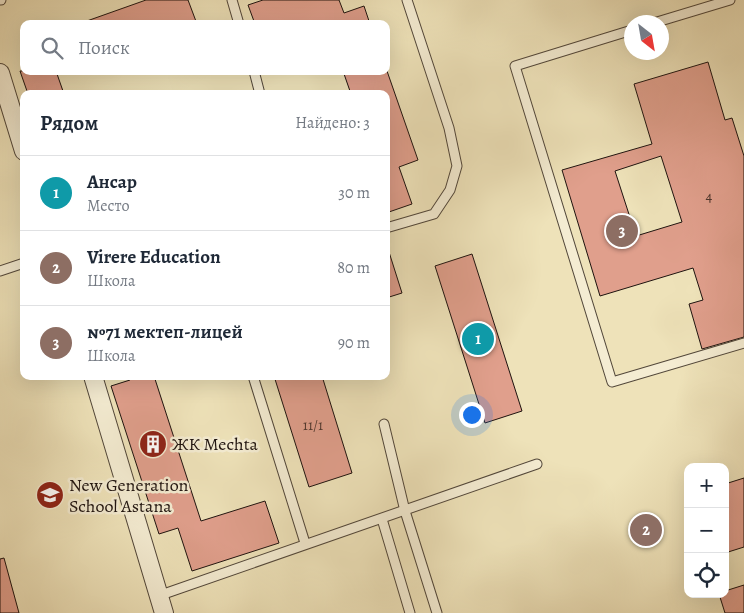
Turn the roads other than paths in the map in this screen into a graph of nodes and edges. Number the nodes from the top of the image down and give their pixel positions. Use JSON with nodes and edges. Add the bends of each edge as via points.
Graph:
{"nodes":[{"id":1,"x":232,"y":0,"type":"edge"},
{"id":2,"x":407,"y":0,"type":"edge"},
{"id":3,"x":730,"y":0,"type":"edge"},
{"id":4,"x":669,"y":18,"type":"edge"},
{"id":5,"x":238,"y":20,"type":"edge"},
{"id":6,"x":624,"y":32,"type":"edge"},
{"id":7,"x":0,"y":73,"type":"edge"},
{"id":8,"x":255,"y":75,"type":"edge"},
{"id":9,"x":259,"y":90,"type":"edge"},
{"id":10,"x":20,"y":138,"type":"edge"},
{"id":11,"x":390,"y":227,"type":"edge"},
{"id":12,"x":20,"y":264,"type":"edge"},
{"id":13,"x":0,"y":271,"type":"edge"},
{"id":14,"x":744,"y":343,"type":"edge"},
{"id":15,"x":94,"y":380,"type":"edge"},
{"id":16,"x":254,"y":380,"type":"edge"},
{"id":17,"x":384,"y":424,"type":"dead end"},
{"id":18,"x":537,"y":464,"type":"dead end"},
{"id":19,"x":405,"y":511,"type":"junction"},
{"id":20,"x":382,"y":519,"type":"junction"},
{"id":21,"x":305,"y":543,"type":"junction"},
{"id":22,"x":158,"y":596,"type":"junction"},
{"id":23,"x":164,"y":613,"type":"edge"},
{"id":24,"x":410,"y":613,"type":"edge"},
{"id":25,"x":438,"y":613,"type":"edge"}],
"edges":[{"from":1,"to":5,"type":"lane"},
{"from":2,"to":11,"type":"lane","via":[[449,128],[457,166],[450,190],[434,214]]},
{"from":3,"to":4,"type":"lane"},
{"from":6,"to":14,"type":"lane","via":[[515,66],[612,382]]},
{"from":7,"to":10,"type":"street"},
{"from":8,"to":9,"type":"lane"},
{"from":12,"to":13,"type":"lane"},
{"from":15,"to":22,"type":"street"},
{"from":16,"to":21,"type":"lane"},
{"from":17,"to":19,"type":"lane"},
{"from":18,"to":19,"type":"lane"},
{"from":19,"to":20,"type":"lane"},
{"from":19,"to":25,"type":"lane"},
{"from":20,"to":21,"type":"lane"},
{"from":20,"to":24,"type":"lane"},
{"from":21,"to":22,"type":"lane"},
{"from":22,"to":23,"type":"street"}]}
